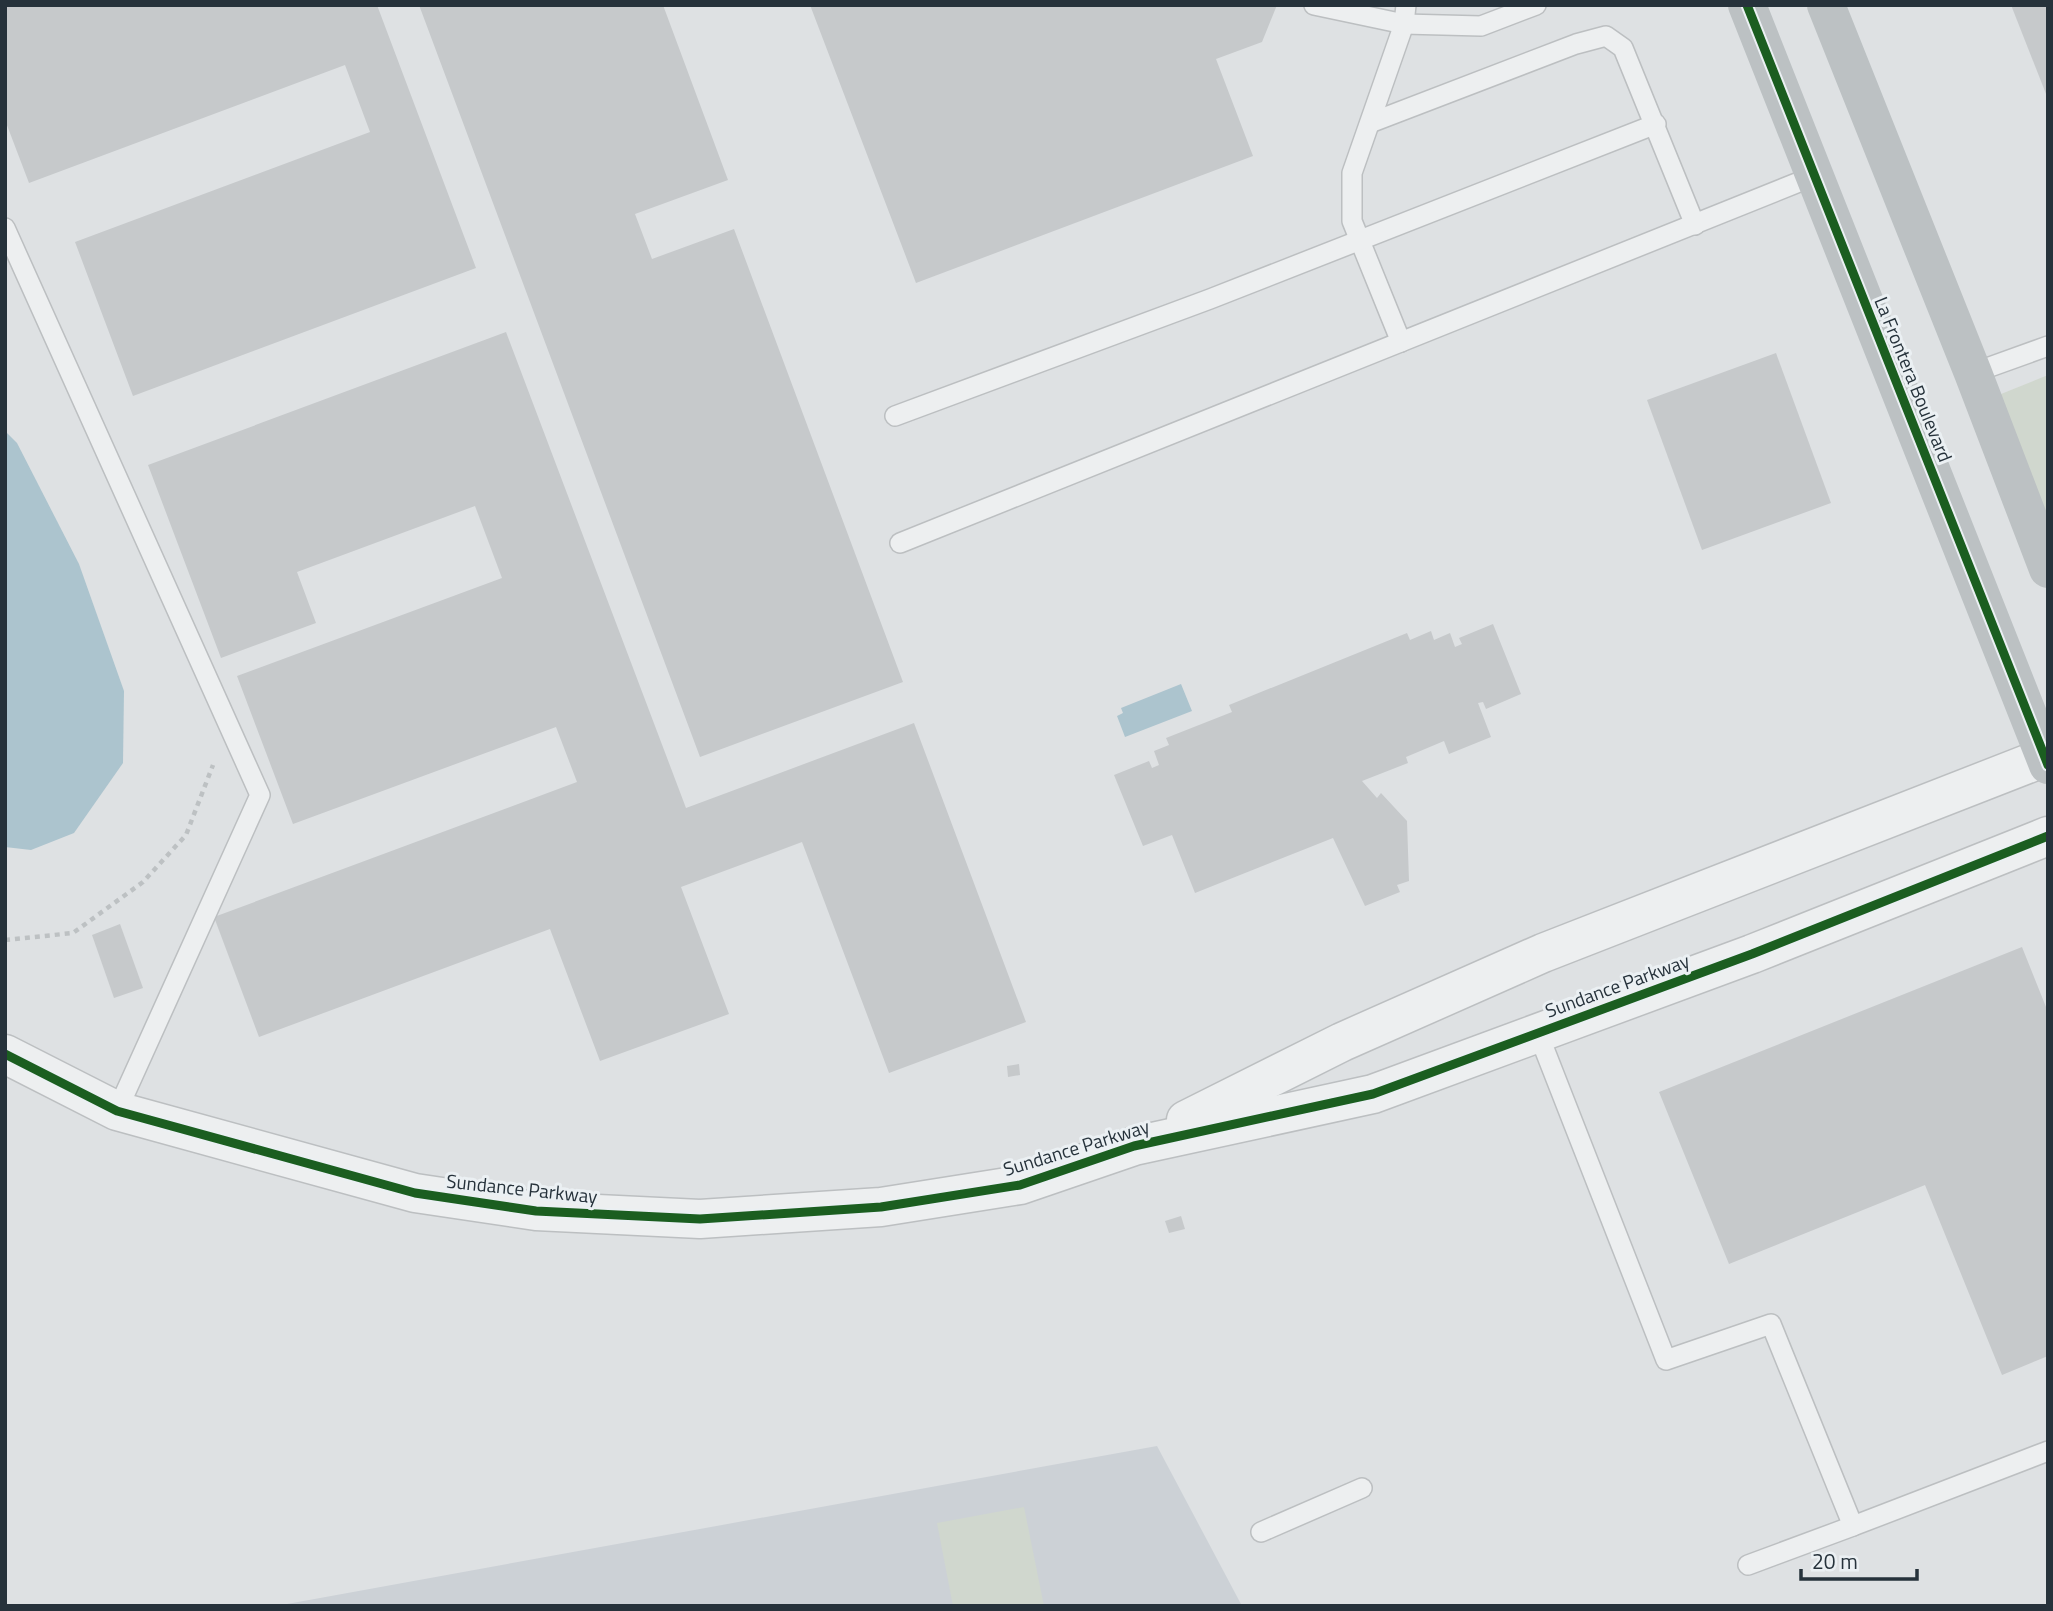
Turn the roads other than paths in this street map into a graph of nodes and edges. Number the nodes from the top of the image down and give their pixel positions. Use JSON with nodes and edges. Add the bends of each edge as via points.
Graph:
{"nodes":[{"id":1,"x":1314,"y":5,"type":"edge"},
{"id":2,"x":1536,"y":5,"type":"edge"},
{"id":3,"x":1747,"y":5,"type":"edge"},
{"id":4,"x":1826,"y":5,"type":"edge"},
{"id":5,"x":1405,"y":15,"type":"edge"},
{"id":6,"x":1370,"y":123,"type":"junction"},
{"id":7,"x":1656,"y":124,"type":"junction"},
{"id":8,"x":1814,"y":176,"type":"junction"},
{"id":9,"x":1695,"y":225,"type":"junction"},
{"id":10,"x":5,"y":228,"type":"edge"},
{"id":11,"x":1360,"y":241,"type":"junction"},
{"id":12,"x":1401,"y":342,"type":"junction"},
{"id":13,"x":2048,"y":346,"type":"edge"},
{"id":14,"x":1973,"y":373,"type":"junction"},
{"id":15,"x":895,"y":416,"type":"dead end"},
{"id":16,"x":900,"y":543,"type":"dead end"},
{"id":17,"x":2048,"y":569,"type":"edge"},
{"id":18,"x":2047,"y":759,"type":"edge"},
{"id":19,"x":2048,"y":836,"type":"edge"},
{"id":20,"x":1538,"y":1033,"type":"junction"},
{"id":21,"x":5,"y":1054,"type":"edge"},
{"id":22,"x":117,"y":1111,"type":"junction"},
{"id":23,"x":1134,"y":1146,"type":"junction"},
{"id":24,"x":2048,"y":1451,"type":"edge"},
{"id":25,"x":1362,"y":1488,"type":"dead end"},
{"id":26,"x":1853,"y":1526,"type":"junction"},
{"id":27,"x":1261,"y":1532,"type":"dead end"},
{"id":28,"x":1748,"y":1565,"type":"dead end"}],
"edges":[{"from":1,"to":5,"type":"lane"},
{"from":2,"to":5,"type":"lane","via":[[1480,26]]},
{"from":3,"to":8,"type":"street","name":"La Frontera Boulevard"},
{"from":4,"to":14,"type":"street"},
{"from":5,"to":6,"type":"lane"},
{"from":6,"to":7,"type":"lane","via":[[1606,36],[1623,48]]},
{"from":6,"to":11,"type":"lane","via":[[1352,173],[1352,221]]},
{"from":7,"to":9,"type":"lane"},
{"from":7,"to":11,"type":"lane"},
{"from":8,"to":9,"type":"lane"},
{"from":8,"to":18,"type":"street","name":"La Frontera Boulevard"},
{"from":9,"to":12,"type":"lane"},
{"from":10,"to":22,"type":"lane","via":[[260,795]]},
{"from":11,"to":12,"type":"lane"},
{"from":11,"to":15,"type":"lane"},
{"from":12,"to":16,"type":"lane"},
{"from":13,"to":14,"type":"lane"},
{"from":14,"to":17,"type":"street"},
{"from":18,"to":23,"type":"street","name":"Sundance Parkway","via":[[1544,953],[1342,1042]]},
{"from":19,"to":20,"type":"street","name":"Sundance Parkway"},
{"from":20,"to":23,"type":"street","name":"Sundance Parkway","via":[[1373,1094]]},
{"from":20,"to":26,"type":"lane","via":[[1666,1360],[1772,1324]]},
{"from":21,"to":22,"type":"street","name":"Sundance Parkway"},
{"from":22,"to":23,"type":"street","name":"Sundance Parkway","via":[[415,1193],[536,1211],[700,1219],[881,1207],[1020,1185]]},
{"from":24,"to":26,"type":"lane"},
{"from":25,"to":27,"type":"lane"},
{"from":26,"to":28,"type":"lane"}]}
